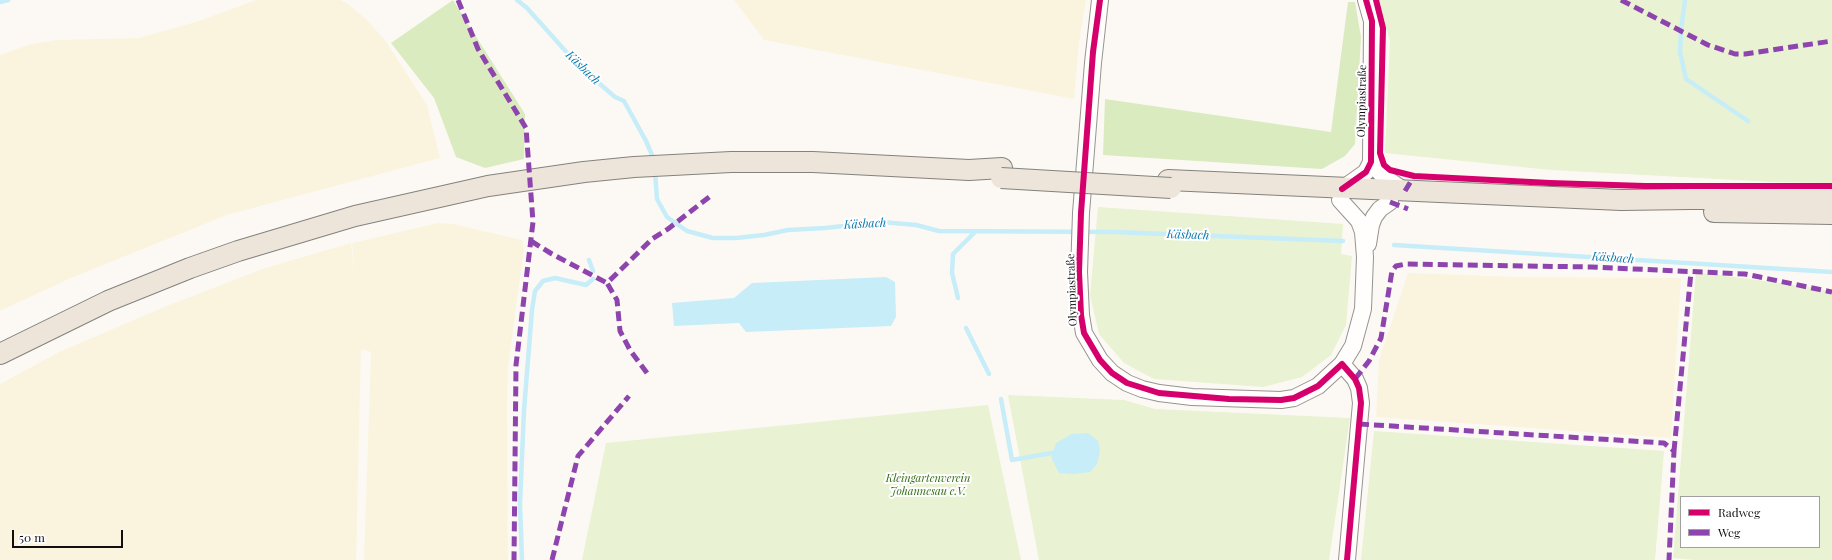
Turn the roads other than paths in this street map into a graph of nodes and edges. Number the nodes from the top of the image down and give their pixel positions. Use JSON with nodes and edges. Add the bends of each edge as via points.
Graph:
{"nodes":[{"id":1,"x":1100,"y":0,"type":"edge"},
{"id":2,"x":1366,"y":0,"type":"edge"},
{"id":3,"x":1371,"y":162,"type":"junction"},
{"id":4,"x":1341,"y":194,"type":"junction"},
{"id":5,"x":1398,"y":197,"type":"junction"},
{"id":6,"x":1832,"y":197,"type":"edge"},
{"id":7,"x":1832,"y":214,"type":"edge"},
{"id":8,"x":1365,"y":257,"type":"junction"},
{"id":9,"x":0,"y":354,"type":"edge"},
{"id":10,"x":1342,"y":364,"type":"junction"},
{"id":11,"x":1347,"y":560,"type":"edge"}],
"edges":[{"from":1,"to":10,"type":"street","name":"Olympiastraße","via":[[1093,52],[1080,244],[1081,315],[1084,333],[1100,360],[1112,373],[1127,383],[1159,393],[1281,400],[1294,398],[1318,386]]},
{"from":2,"to":3,"type":"street","name":"Olympiastraße","via":[[1372,21]]},
{"from":3,"to":4,"type":"street","via":[[1366,172]]},
{"from":3,"to":5,"type":"street"},
{"from":4,"to":5,"type":"main road"},
{"from":4,"to":8,"type":"street","name":"Olympiastraße","via":[[1359,220]]},
{"from":4,"to":9,"type":"main road","bridge":true,"via":[[813,162],[731,162],[584,172],[488,186],[362,214],[294,233],[190,268],[108,302]]},
{"from":5,"to":6,"type":"main road","via":[[1621,200]]},
{"from":5,"to":7,"type":"main road"},
{"from":5,"to":8,"type":"street","name":"Olympiastraße","via":[[1380,209],[1374,217]]},
{"from":8,"to":10,"type":"street","name":"Olympiastraße","via":[[1363,309],[1353,346]]},
{"from":10,"to":11,"type":"street","via":[[1359,388],[1361,403]]}]}
